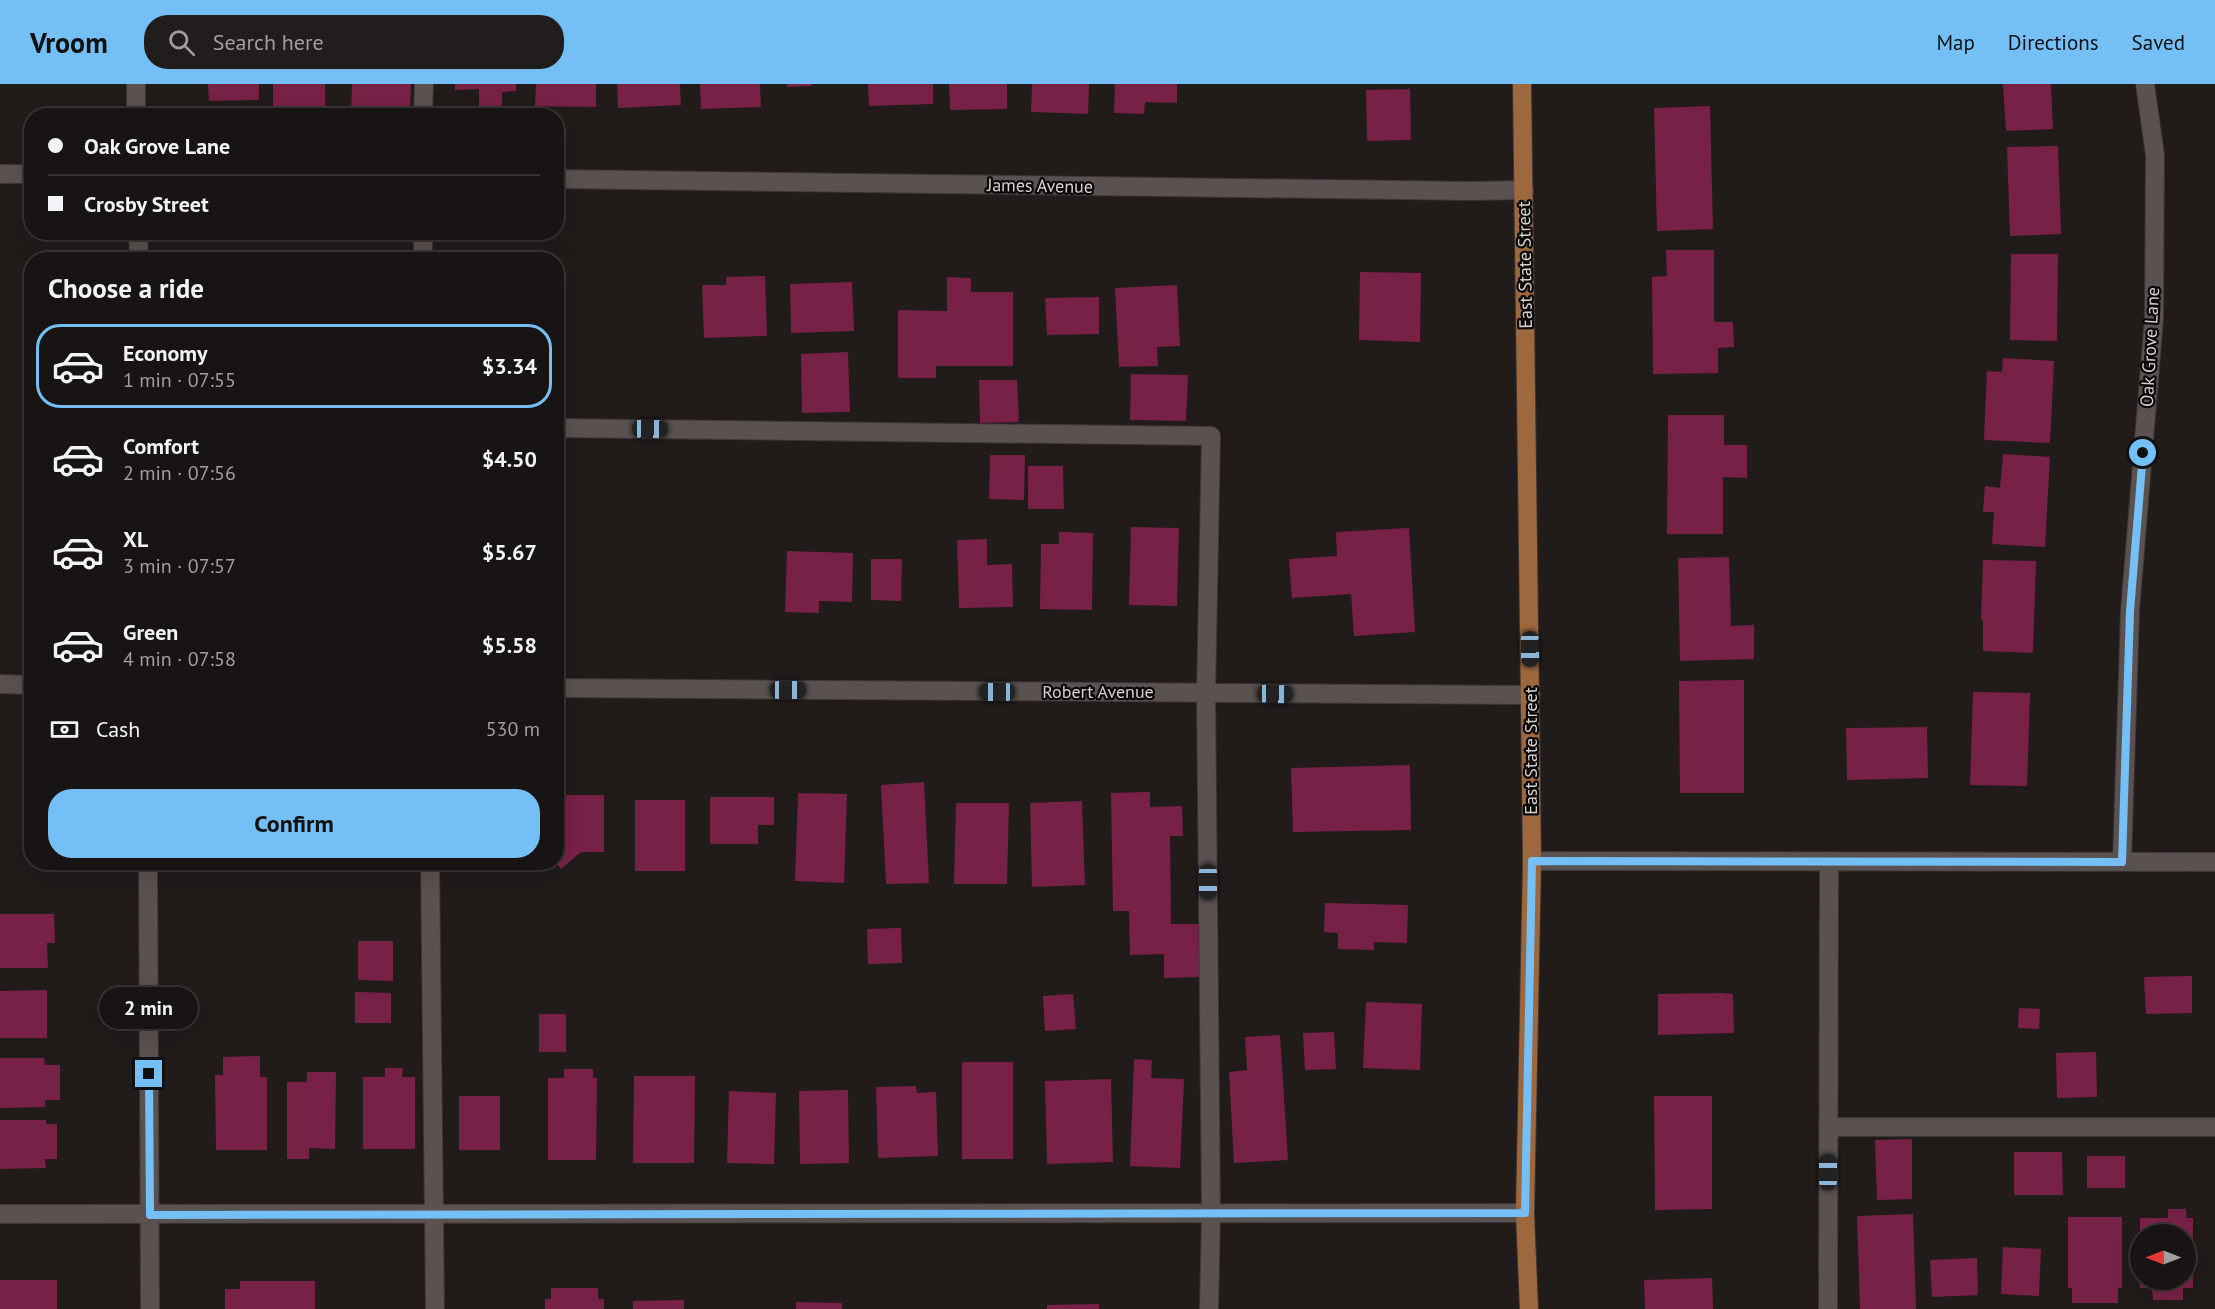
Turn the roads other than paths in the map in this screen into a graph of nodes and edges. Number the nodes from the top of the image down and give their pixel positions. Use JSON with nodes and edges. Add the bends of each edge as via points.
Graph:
{"nodes":[{"id":1,"x":136,"y":84,"type":"edge"},
{"id":2,"x":423,"y":84,"type":"edge"},
{"id":3,"x":1522,"y":84,"type":"edge"},
{"id":4,"x":2145,"y":84,"type":"edge"},
{"id":5,"x":136,"y":108,"type":"edge"},
{"id":6,"x":423,"y":108,"type":"edge"},
{"id":7,"x":0,"y":174,"type":"edge"},
{"id":8,"x":24,"y":174,"type":"edge"},
{"id":9,"x":564,"y":179,"type":"edge"},
{"id":10,"x":1524,"y":190,"type":"junction"},
{"id":11,"x":564,"y":428,"type":"edge"},
{"id":12,"x":0,"y":684,"type":"edge"},
{"id":13,"x":24,"y":685,"type":"edge"},
{"id":14,"x":564,"y":688,"type":"edge"},
{"id":15,"x":1206,"y":693,"type":"junction"},
{"id":16,"x":1531,"y":695,"type":"junction"},
{"id":17,"x":1532,"y":861,"type":"junction"},
{"id":18,"x":1829,"y":861,"type":"junction"},
{"id":19,"x":2122,"y":862,"type":"junction"},
{"id":20,"x":2215,"y":862,"type":"edge"},
{"id":21,"x":148,"y":870,"type":"edge"},
{"id":22,"x":430,"y":870,"type":"edge"},
{"id":23,"x":1828,"y":1127,"type":"junction"},
{"id":24,"x":2215,"y":1127,"type":"edge"},
{"id":25,"x":1525,"y":1213,"type":"junction"},
{"id":26,"x":0,"y":1214,"type":"edge"},
{"id":27,"x":435,"y":1214,"type":"junction"},
{"id":28,"x":1211,"y":1214,"type":"junction"},
{"id":29,"x":150,"y":1215,"type":"junction"},
{"id":30,"x":150,"y":1309,"type":"edge"},
{"id":31,"x":435,"y":1309,"type":"edge"},
{"id":32,"x":1209,"y":1309,"type":"edge"},
{"id":33,"x":1529,"y":1309,"type":"edge"},
{"id":34,"x":1828,"y":1309,"type":"edge"}],
"edges":[{"from":1,"to":5,"type":"street"},
{"from":2,"to":6,"type":"street"},
{"from":3,"to":10,"type":"main road","name":"East State Street"},
{"from":4,"to":19,"type":"street","name":"Oak Grove Lane","via":[[2155,155],[2154,318],[2130,611]]},
{"from":7,"to":8,"type":"street"},
{"from":9,"to":10,"type":"street","name":"James Avenue"},
{"from":10,"to":16,"type":"main road","name":"East State Street"},
{"from":11,"to":15,"type":"street","via":[[1211,436]]},
{"from":12,"to":13,"type":"street"},
{"from":14,"to":15,"type":"street","name":"Robert Avenue"},
{"from":15,"to":16,"type":"street","name":"Robert Avenue"},
{"from":15,"to":28,"type":"street"},
{"from":16,"to":17,"type":"main road","name":"East State Street"},
{"from":17,"to":18,"type":"street"},
{"from":17,"to":25,"type":"main road","name":"East State Street"},
{"from":18,"to":19,"type":"street"},
{"from":18,"to":23,"type":"street"},
{"from":19,"to":20,"type":"street"},
{"from":21,"to":29,"type":"street"},
{"from":22,"to":27,"type":"street"},
{"from":23,"to":24,"type":"street"},
{"from":23,"to":34,"type":"street"},
{"from":25,"to":28,"type":"street"},
{"from":25,"to":33,"type":"main road","name":"East State Street"},
{"from":26,"to":29,"type":"street"},
{"from":27,"to":28,"type":"street"},
{"from":27,"to":29,"type":"street"},
{"from":27,"to":31,"type":"street"},
{"from":28,"to":32,"type":"street"},
{"from":29,"to":30,"type":"street"}]}
